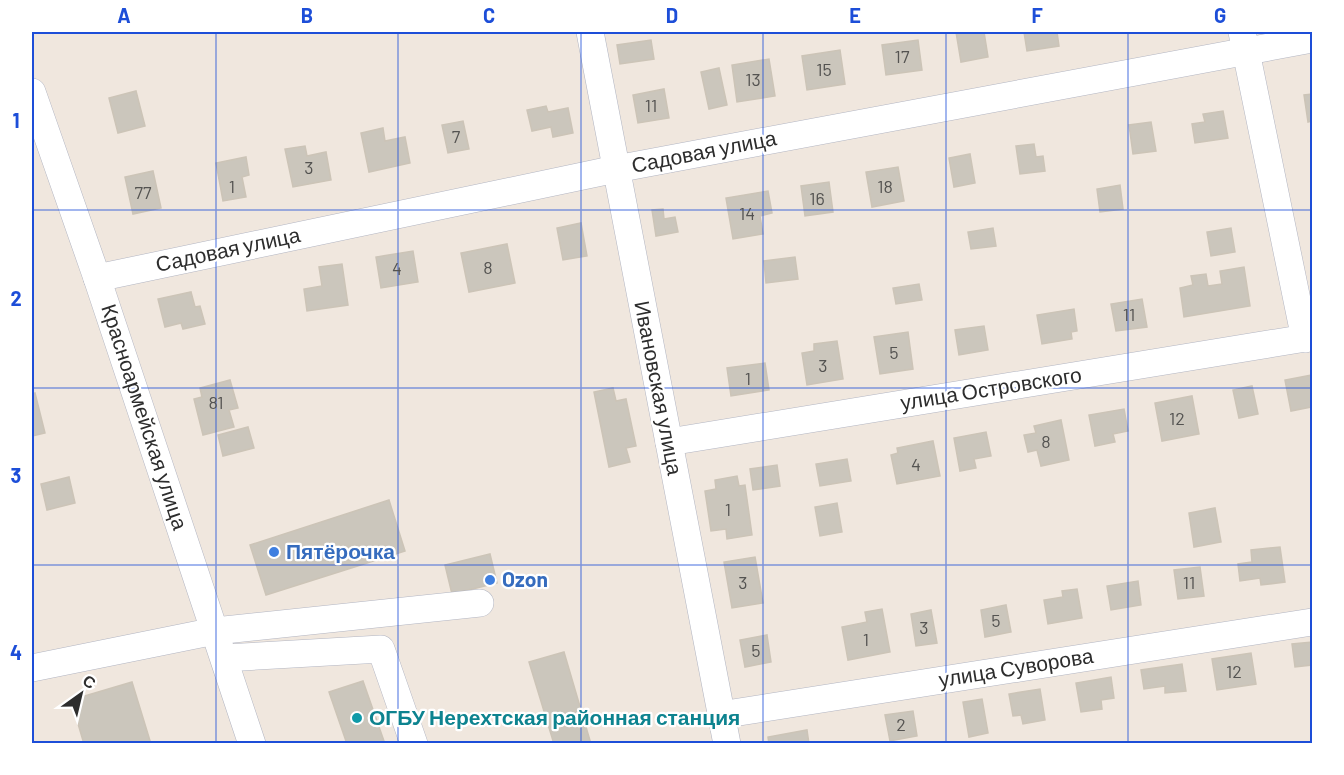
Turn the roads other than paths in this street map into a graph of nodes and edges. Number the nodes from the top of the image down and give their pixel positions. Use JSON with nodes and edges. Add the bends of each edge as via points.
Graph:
{"nodes":[{"id":1,"x":590,"y":32,"type":"edge"},
{"id":2,"x":1312,"y":39,"type":"edge"},
{"id":3,"x":1244,"y":41,"type":"edge"},
{"id":4,"x":32,"y":92,"type":"edge"},
{"id":5,"x":615,"y":169,"type":"junction"},
{"id":6,"x":97,"y":278,"type":"junction"},
{"id":7,"x":1309,"y":338,"type":"edge"},
{"id":8,"x":669,"y":442,"type":"junction"},
{"id":9,"x":480,"y":603,"type":"dead end"},
{"id":10,"x":1312,"y":622,"type":"edge"},
{"id":11,"x":215,"y":631,"type":"junction"},
{"id":12,"x":224,"y":658,"type":"junction"},
{"id":13,"x":32,"y":668,"type":"edge"},
{"id":14,"x":720,"y":715,"type":"junction"},
{"id":15,"x":252,"y":744,"type":"edge"},
{"id":16,"x":414,"y":744,"type":"edge"},
{"id":17,"x":727,"y":744,"type":"edge"}],
"edges":[{"from":1,"to":5,"type":"street","name":"Ивановская улица"},
{"from":2,"to":3,"type":"street","name":"Садовая улица"},
{"from":3,"to":5,"type":"street","name":"Садовая улица"},
{"from":3,"to":7,"type":"street"},
{"from":4,"to":6,"type":"street","name":"Красноармейская улица"},
{"from":5,"to":6,"type":"street","name":"Садовая улица"},
{"from":5,"to":8,"type":"street","name":"Ивановская улица"},
{"from":6,"to":11,"type":"street","name":"Красноармейская улица"},
{"from":7,"to":8,"type":"street","name":"улица Островского"},
{"from":8,"to":14,"type":"street","name":"Ивановская улица"},
{"from":9,"to":11,"type":"street"},
{"from":10,"to":14,"type":"street","name":"улица Суворова"},
{"from":11,"to":12,"type":"street","name":"Красноармейская улица"},
{"from":11,"to":13,"type":"street"},
{"from":12,"to":15,"type":"street","name":"Красноармейская улица"},
{"from":12,"to":16,"type":"street","via":[[381,649]]},
{"from":14,"to":17,"type":"street","name":"Ивановская улица"}]}
